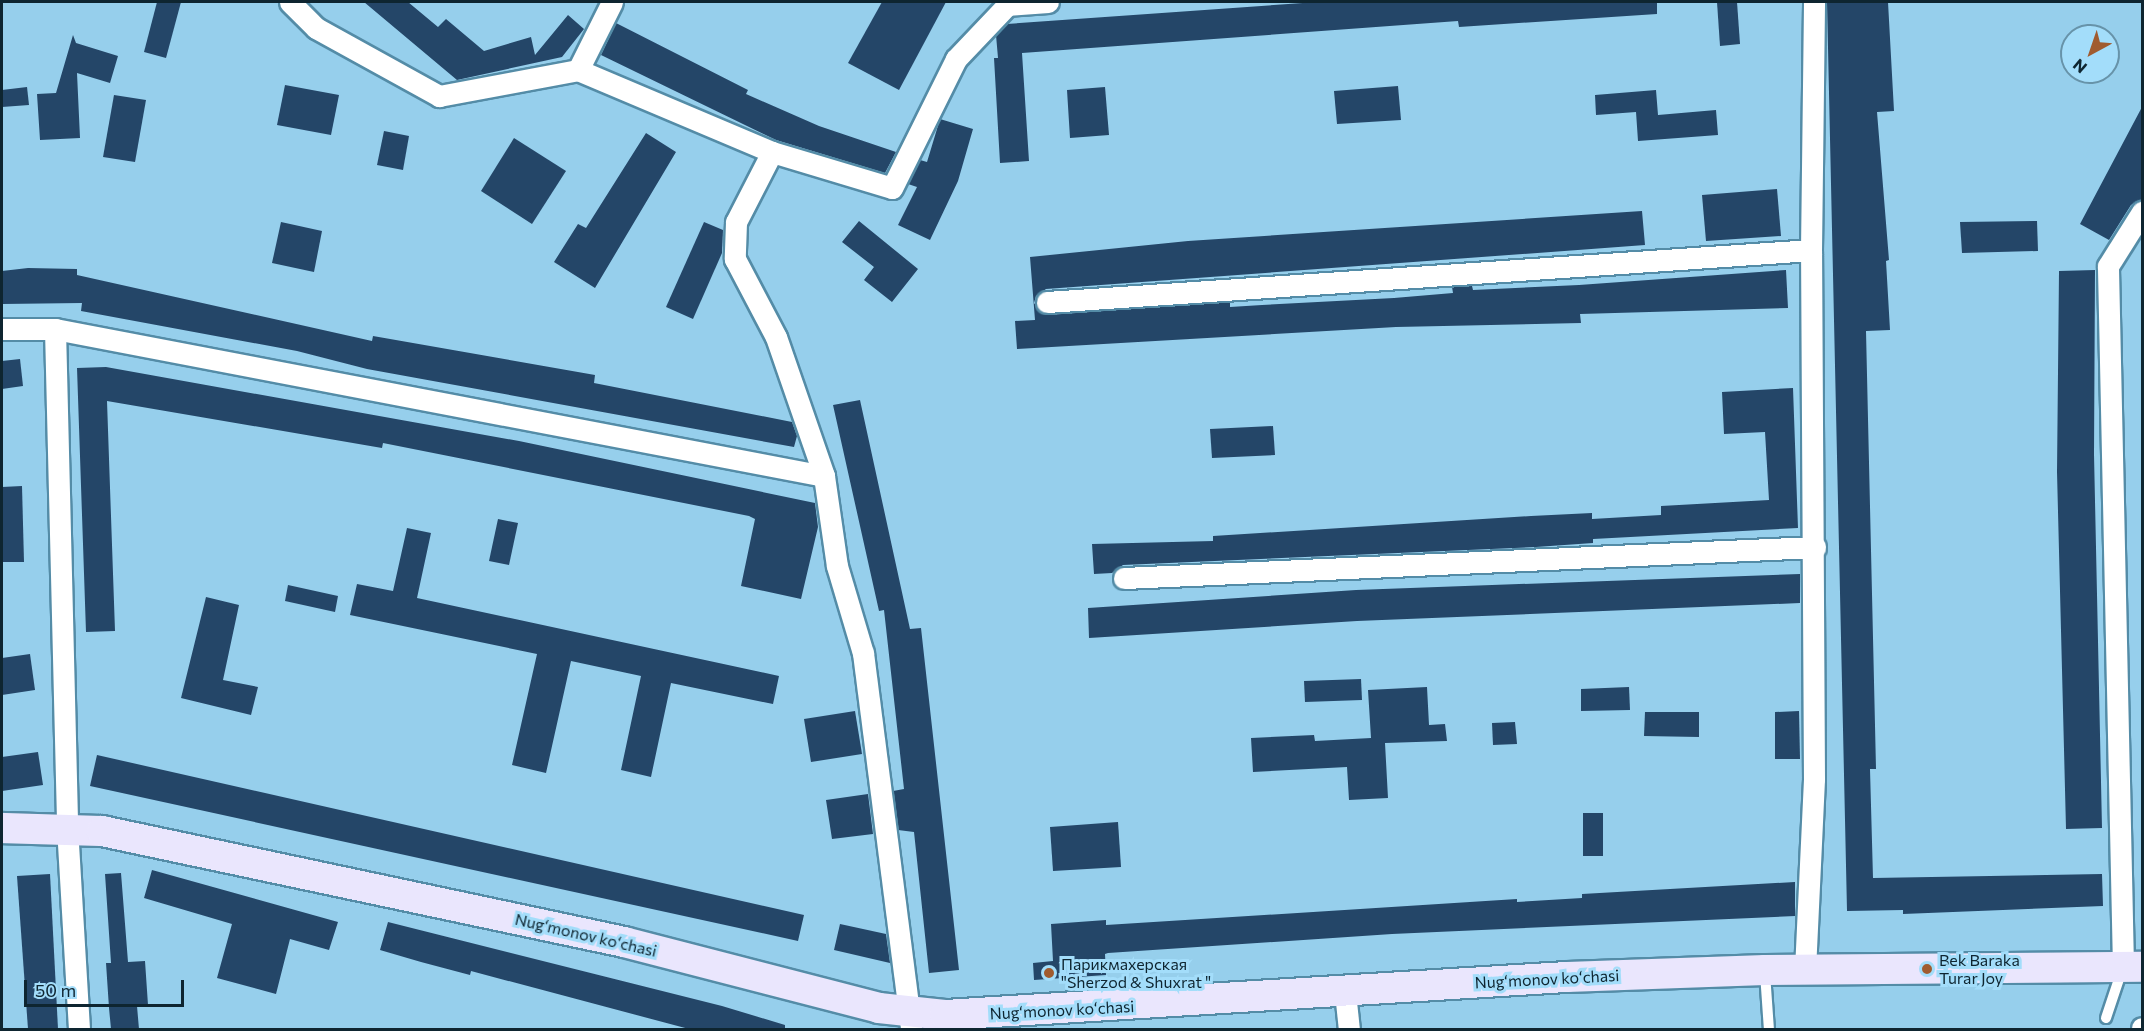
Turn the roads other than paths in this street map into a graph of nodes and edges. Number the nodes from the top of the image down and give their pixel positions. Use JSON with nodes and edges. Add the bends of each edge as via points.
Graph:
{"nodes":[{"id":1,"x":290,"y":2,"type":"edge"},
{"id":2,"x":612,"y":2,"type":"edge"},
{"id":3,"x":1048,"y":2,"type":"edge"},
{"id":4,"x":1814,"y":2,"type":"edge"},
{"id":5,"x":1008,"y":3,"type":"edge"},
{"id":6,"x":578,"y":70,"type":"junction"},
{"id":7,"x":771,"y":152,"type":"junction"},
{"id":8,"x":2142,"y":212,"type":"edge"},
{"id":9,"x":1811,"y":250,"type":"junction"},
{"id":10,"x":1047,"y":302,"type":"dead end"},
{"id":11,"x":55,"y":328,"type":"junction"},
{"id":12,"x":2,"y":329,"type":"edge"},
{"id":13,"x":824,"y":476,"type":"junction"},
{"id":14,"x":1815,"y":547,"type":"junction"},
{"id":15,"x":1124,"y":578,"type":"dead end"},
{"id":16,"x":67,"y":827,"type":"junction"},
{"id":17,"x":2,"y":828,"type":"edge"},
{"id":18,"x":2133,"y":967,"type":"edge"},
{"id":19,"x":1765,"y":970,"type":"junction"},
{"id":20,"x":1805,"y":970,"type":"junction"},
{"id":21,"x":1345,"y":992,"type":"junction"},
{"id":22,"x":2106,"y":1018,"type":"dead end"},
{"id":23,"x":910,"y":1021,"type":"edge"},
{"id":24,"x":79,"y":1029,"type":"edge"},
{"id":25,"x":1349,"y":1029,"type":"edge"},
{"id":26,"x":1769,"y":1029,"type":"edge"}],
"edges":[{"from":1,"to":6,"type":"street","via":[[316,27],[439,96]]},
{"from":2,"to":6,"type":"street"},
{"from":3,"to":5,"type":"street"},
{"from":4,"to":9,"type":"street"},
{"from":5,"to":7,"type":"street","via":[[956,59],[892,188]]},
{"from":6,"to":7,"type":"street"},
{"from":7,"to":13,"type":"street","via":[[736,222],[735,260],[776,337]]},
{"from":8,"to":18,"type":"street","via":[[2108,266]]},
{"from":9,"to":10,"type":"street"},
{"from":9,"to":14,"type":"street"},
{"from":11,"to":12,"type":"street"},
{"from":11,"to":13,"type":"street"},
{"from":11,"to":16,"type":"street"},
{"from":13,"to":23,"type":"street","via":[[837,566],[863,653]]},
{"from":14,"to":15,"type":"street"},
{"from":14,"to":20,"type":"street","via":[[1814,779]]},
{"from":16,"to":17,"type":"main road","name":"Nugʻmonov koʻchasi"},
{"from":16,"to":23,"type":"main road","name":"Nugʻmonov koʻchasi","via":[[102,831],[624,942],[842,999]]},
{"from":16,"to":24,"type":"street"},
{"from":18,"to":20,"type":"main road","name":"Nugʻmonov koʻchasi"},
{"from":18,"to":22,"type":"lane"},
{"from":19,"to":20,"type":"main road","name":"Nugʻmonov koʻchasi"},
{"from":19,"to":21,"type":"main road","name":"Nugʻmonov koʻchasi","via":[[1567,977]]},
{"from":19,"to":26,"type":"lane"},
{"from":21,"to":23,"type":"main road","name":"Nugʻmonov koʻchasi"},
{"from":21,"to":25,"type":"street"}]}
